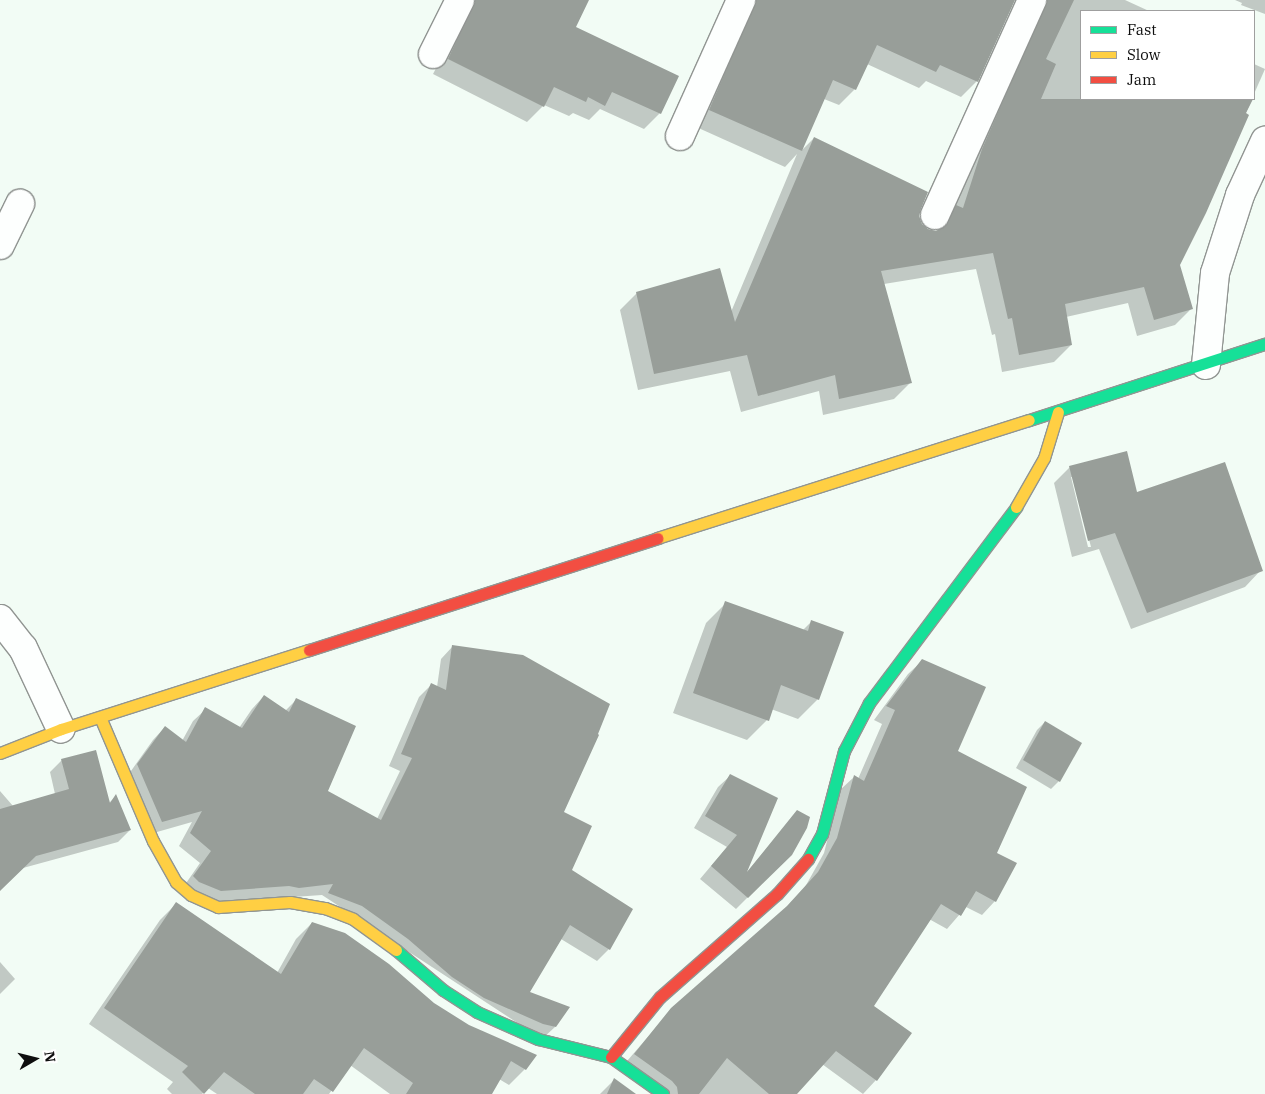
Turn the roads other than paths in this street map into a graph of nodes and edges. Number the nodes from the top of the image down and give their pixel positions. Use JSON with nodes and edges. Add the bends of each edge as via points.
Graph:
{"nodes":[{"id":1,"x":460,"y":0,"type":"edge"},
{"id":2,"x":741,"y":0,"type":"edge"},
{"id":3,"x":1032,"y":0,"type":"edge"},
{"id":4,"x":433,"y":54,"type":"dead end"},
{"id":5,"x":680,"y":136,"type":"dead end"},
{"id":6,"x":1265,"y":141,"type":"edge"},
{"id":7,"x":20,"y":204,"type":"dead end"},
{"id":8,"x":935,"y":215,"type":"dead end"},
{"id":9,"x":0,"y":245,"type":"edge"},
{"id":10,"x":1265,"y":344,"type":"edge"},
{"id":11,"x":1206,"y":365,"type":"junction"},
{"id":12,"x":1058,"y":412,"type":"junction"},
{"id":13,"x":0,"y":619,"type":"edge"},
{"id":14,"x":100,"y":717,"type":"junction"},
{"id":15,"x":61,"y":729,"type":"junction"},
{"id":16,"x":0,"y":753,"type":"edge"},
{"id":17,"x":612,"y":1057,"type":"junction"},
{"id":18,"x":663,"y":1094,"type":"edge"}],
"edges":[{"from":1,"to":4,"type":"street"},
{"from":2,"to":5,"type":"street"},
{"from":3,"to":8,"type":"street"},
{"from":6,"to":11,"type":"street","via":[[1240,194],[1215,273]]},
{"from":7,"to":9,"type":"street"},
{"from":10,"to":11,"type":"street"},
{"from":11,"to":12,"type":"street"},
{"from":12,"to":14,"type":"street"},
{"from":12,"to":17,"type":"street","via":[[1044,458],[1019,504],[869,703],[844,752],[822,834],[805,864],[778,894],[660,997]]},
{"from":13,"to":15,"type":"street","via":[[23,648]]},
{"from":14,"to":15,"type":"street"},
{"from":14,"to":17,"type":"street","via":[[153,841],[176,882],[191,895],[218,907],[290,902],[325,908],[352,918],[443,990],[477,1012],[538,1039]]},
{"from":15,"to":16,"type":"street"},
{"from":17,"to":18,"type":"street"}]}
